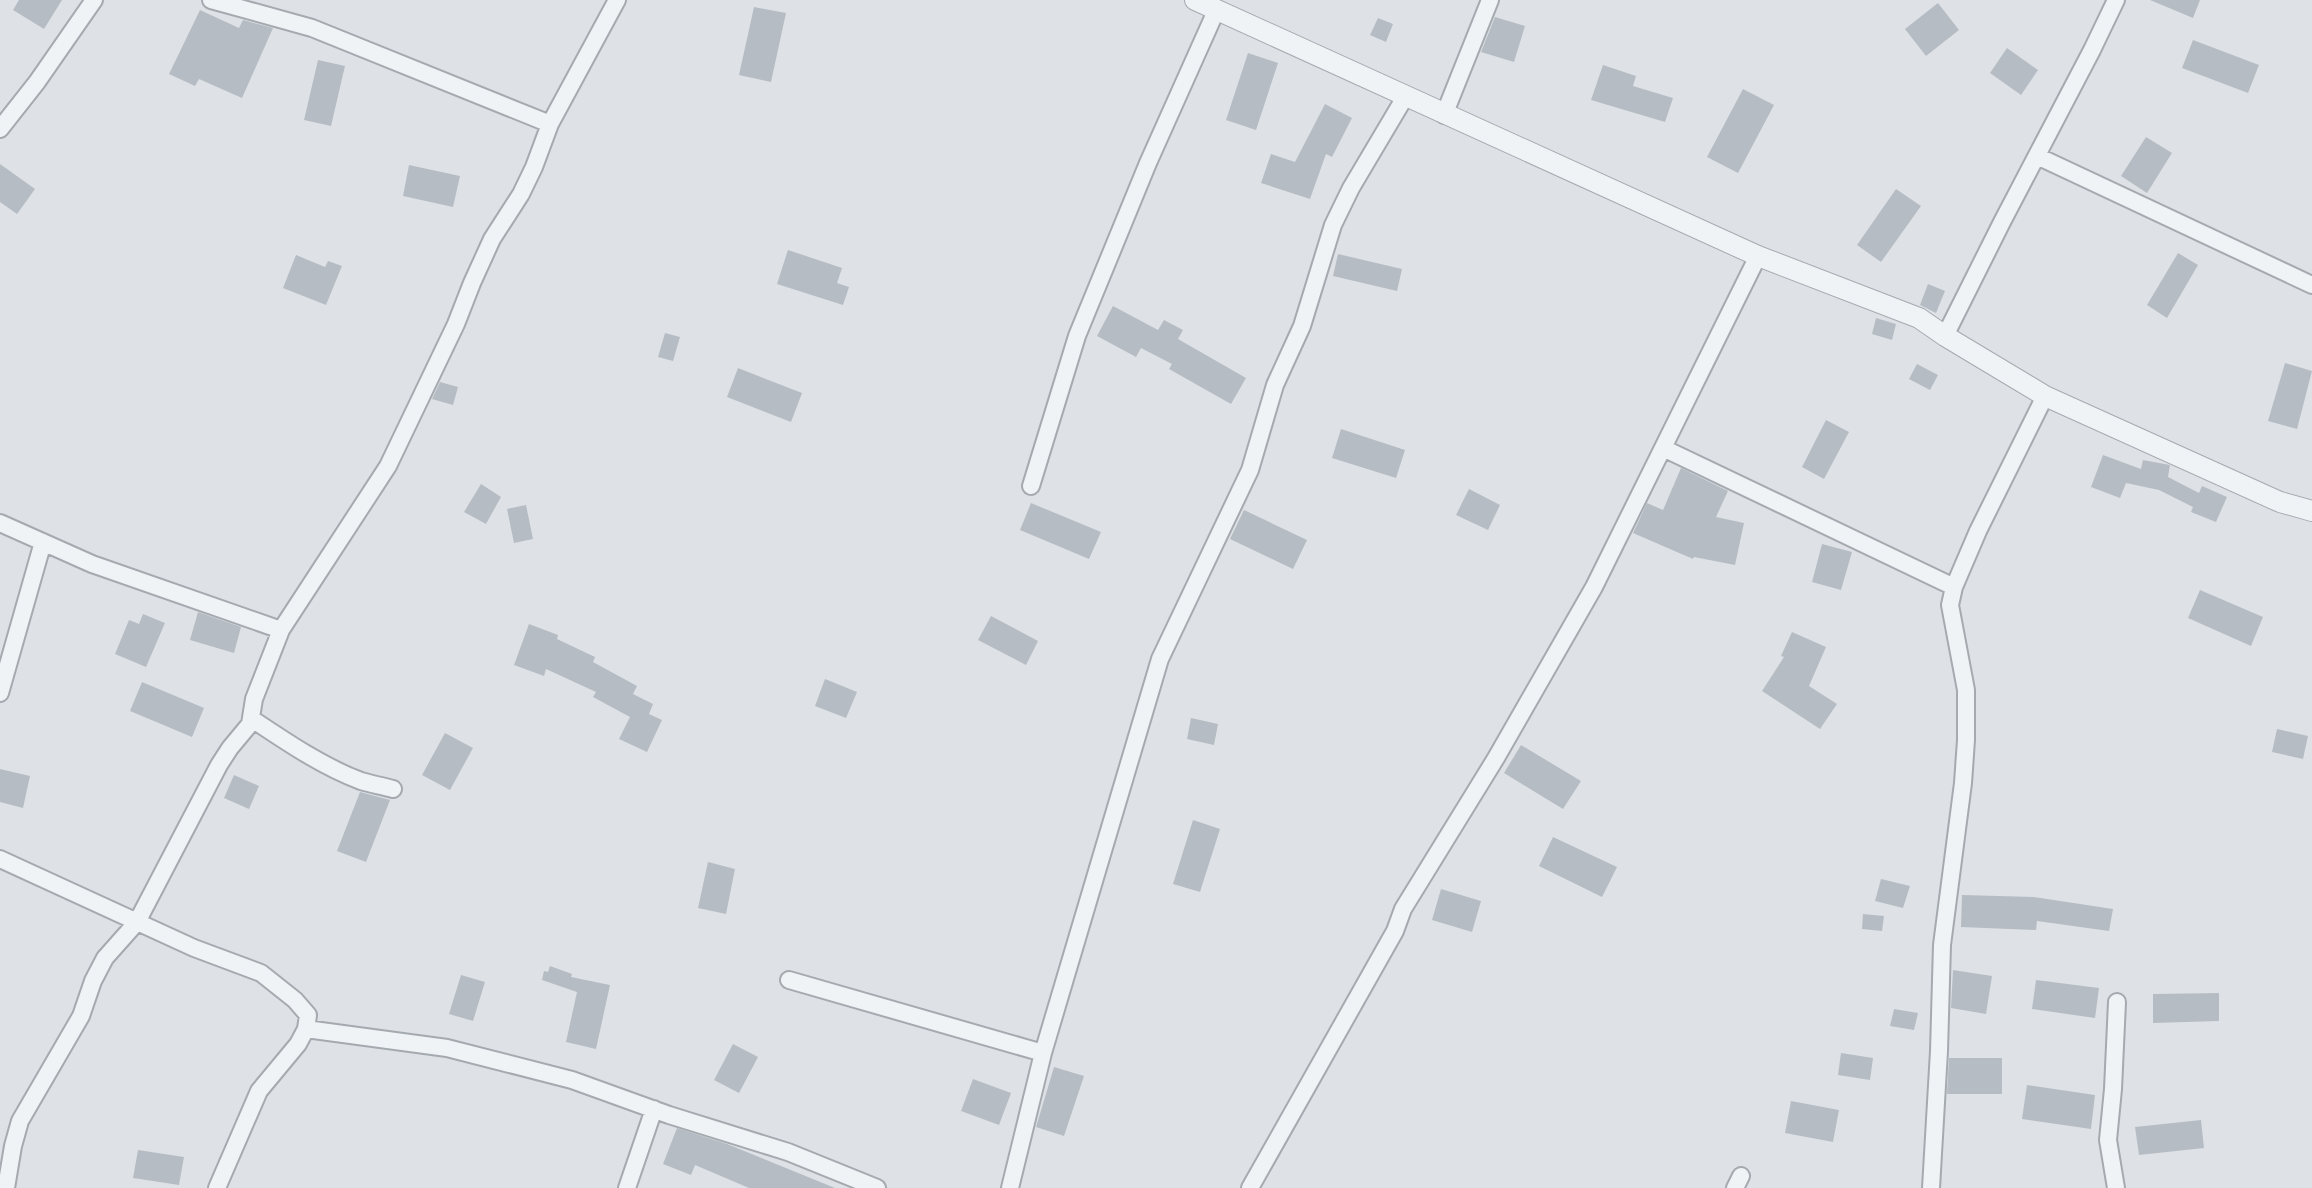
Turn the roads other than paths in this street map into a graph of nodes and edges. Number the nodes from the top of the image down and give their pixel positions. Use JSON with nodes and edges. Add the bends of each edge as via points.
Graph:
{"nodes":[{"id":1,"x":94,"y":0,"type":"edge"},
{"id":2,"x":210,"y":0,"type":"edge"},
{"id":3,"x":617,"y":0,"type":"edge"},
{"id":4,"x":1195,"y":0,"type":"edge"},
{"id":5,"x":1490,"y":0,"type":"edge"},
{"id":6,"x":2116,"y":0,"type":"edge"},
{"id":7,"x":1216,"y":11,"type":"junction"},
{"id":8,"x":1405,"y":97,"type":"junction"},
{"id":9,"x":1444,"y":115,"type":"junction"},
{"id":10,"x":550,"y":124,"type":"junction"},
{"id":11,"x":0,"y":129,"type":"edge"},
{"id":12,"x":2037,"y":156,"type":"junction"},
{"id":13,"x":1758,"y":256,"type":"junction"},
{"id":14,"x":2312,"y":285,"type":"edge"},
{"id":15,"x":1945,"y":336,"type":"junction"},
{"id":16,"x":2045,"y":396,"type":"junction"},
{"id":17,"x":1663,"y":448,"type":"junction"},
{"id":18,"x":1031,"y":486,"type":"dead end"},
{"id":19,"x":2312,"y":511,"type":"edge"},
{"id":20,"x":0,"y":523,"type":"edge"},
{"id":21,"x":43,"y":542,"type":"junction"},
{"id":22,"x":1954,"y":588,"type":"junction"},
{"id":23,"x":281,"y":630,"type":"junction"},
{"id":24,"x":0,"y":693,"type":"edge"},
{"id":25,"x":252,"y":718,"type":"junction"},
{"id":26,"x":393,"y":789,"type":"dead end"},
{"id":27,"x":0,"y":859,"type":"edge"},
{"id":28,"x":137,"y":922,"type":"junction"},
{"id":29,"x":789,"y":980,"type":"dead end"},
{"id":30,"x":2117,"y":1002,"type":"dead end"},
{"id":31,"x":306,"y":1029,"type":"junction"},
{"id":32,"x":1043,"y":1053,"type":"junction"},
{"id":33,"x":654,"y":1109,"type":"junction"},
{"id":34,"x":837,"y":1180,"type":"edge"},
{"id":35,"x":6,"y":1188,"type":"edge"},
{"id":36,"x":217,"y":1188,"type":"edge"},
{"id":37,"x":627,"y":1188,"type":"edge"},
{"id":38,"x":877,"y":1188,"type":"edge"},
{"id":39,"x":1010,"y":1188,"type":"edge"},
{"id":40,"x":1250,"y":1188,"type":"edge"},
{"id":41,"x":1931,"y":1188,"type":"edge"},
{"id":42,"x":2116,"y":1188,"type":"edge"}],
"edges":[{"from":1,"to":11,"type":"street"},
{"from":2,"to":10,"type":"street","via":[[312,28]]},
{"from":3,"to":10,"type":"street"},
{"from":4,"to":7,"type":"street"},
{"from":5,"to":9,"type":"street"},
{"from":6,"to":12,"type":"street"},
{"from":7,"to":8,"type":"street"},
{"from":7,"to":18,"type":"street","via":[[1077,336]]},
{"from":8,"to":9,"type":"street"},
{"from":8,"to":32,"type":"street","via":[[1333,225],[1302,326],[1275,385],[1250,470],[1160,659]]},
{"from":9,"to":13,"type":"street"},
{"from":10,"to":23,"type":"street","via":[[534,167],[492,239],[388,466]]},
{"from":12,"to":14,"type":"street"},
{"from":12,"to":15,"type":"street"},
{"from":13,"to":15,"type":"street","via":[[1919,318]]},
{"from":13,"to":17,"type":"street"},
{"from":15,"to":16,"type":"street"},
{"from":16,"to":19,"type":"street","via":[[2280,501]]},
{"from":16,"to":22,"type":"street"},
{"from":17,"to":22,"type":"street"},
{"from":17,"to":40,"type":"street","via":[[1594,587],[1403,909],[1395,931]]},
{"from":20,"to":21,"type":"street"},
{"from":21,"to":23,"type":"street","via":[[92,564]]},
{"from":21,"to":24,"type":"street"},
{"from":22,"to":41,"type":"street","via":[[1950,605],[1966,690],[1966,740],[1942,945]]},
{"from":23,"to":25,"type":"street","via":[[254,699]]},
{"from":25,"to":26,"type":"street","via":[[333,767]]},
{"from":25,"to":28,"type":"street","via":[[219,765]]},
{"from":27,"to":28,"type":"street"},
{"from":28,"to":31,"type":"street","via":[[261,973],[308,1015]]},
{"from":28,"to":35,"type":"street","via":[[105,958],[81,1016],[20,1121]]},
{"from":29,"to":32,"type":"street"},
{"from":30,"to":42,"type":"street","via":[[2108,1140]]},
{"from":31,"to":33,"type":"street","via":[[447,1048],[573,1080]]},
{"from":31,"to":36,"type":"street","via":[[258,1091]]},
{"from":32,"to":39,"type":"street"},
{"from":33,"to":34,"type":"street","via":[[788,1152]]},
{"from":33,"to":37,"type":"street"},
{"from":34,"to":38,"type":"street"}]}
